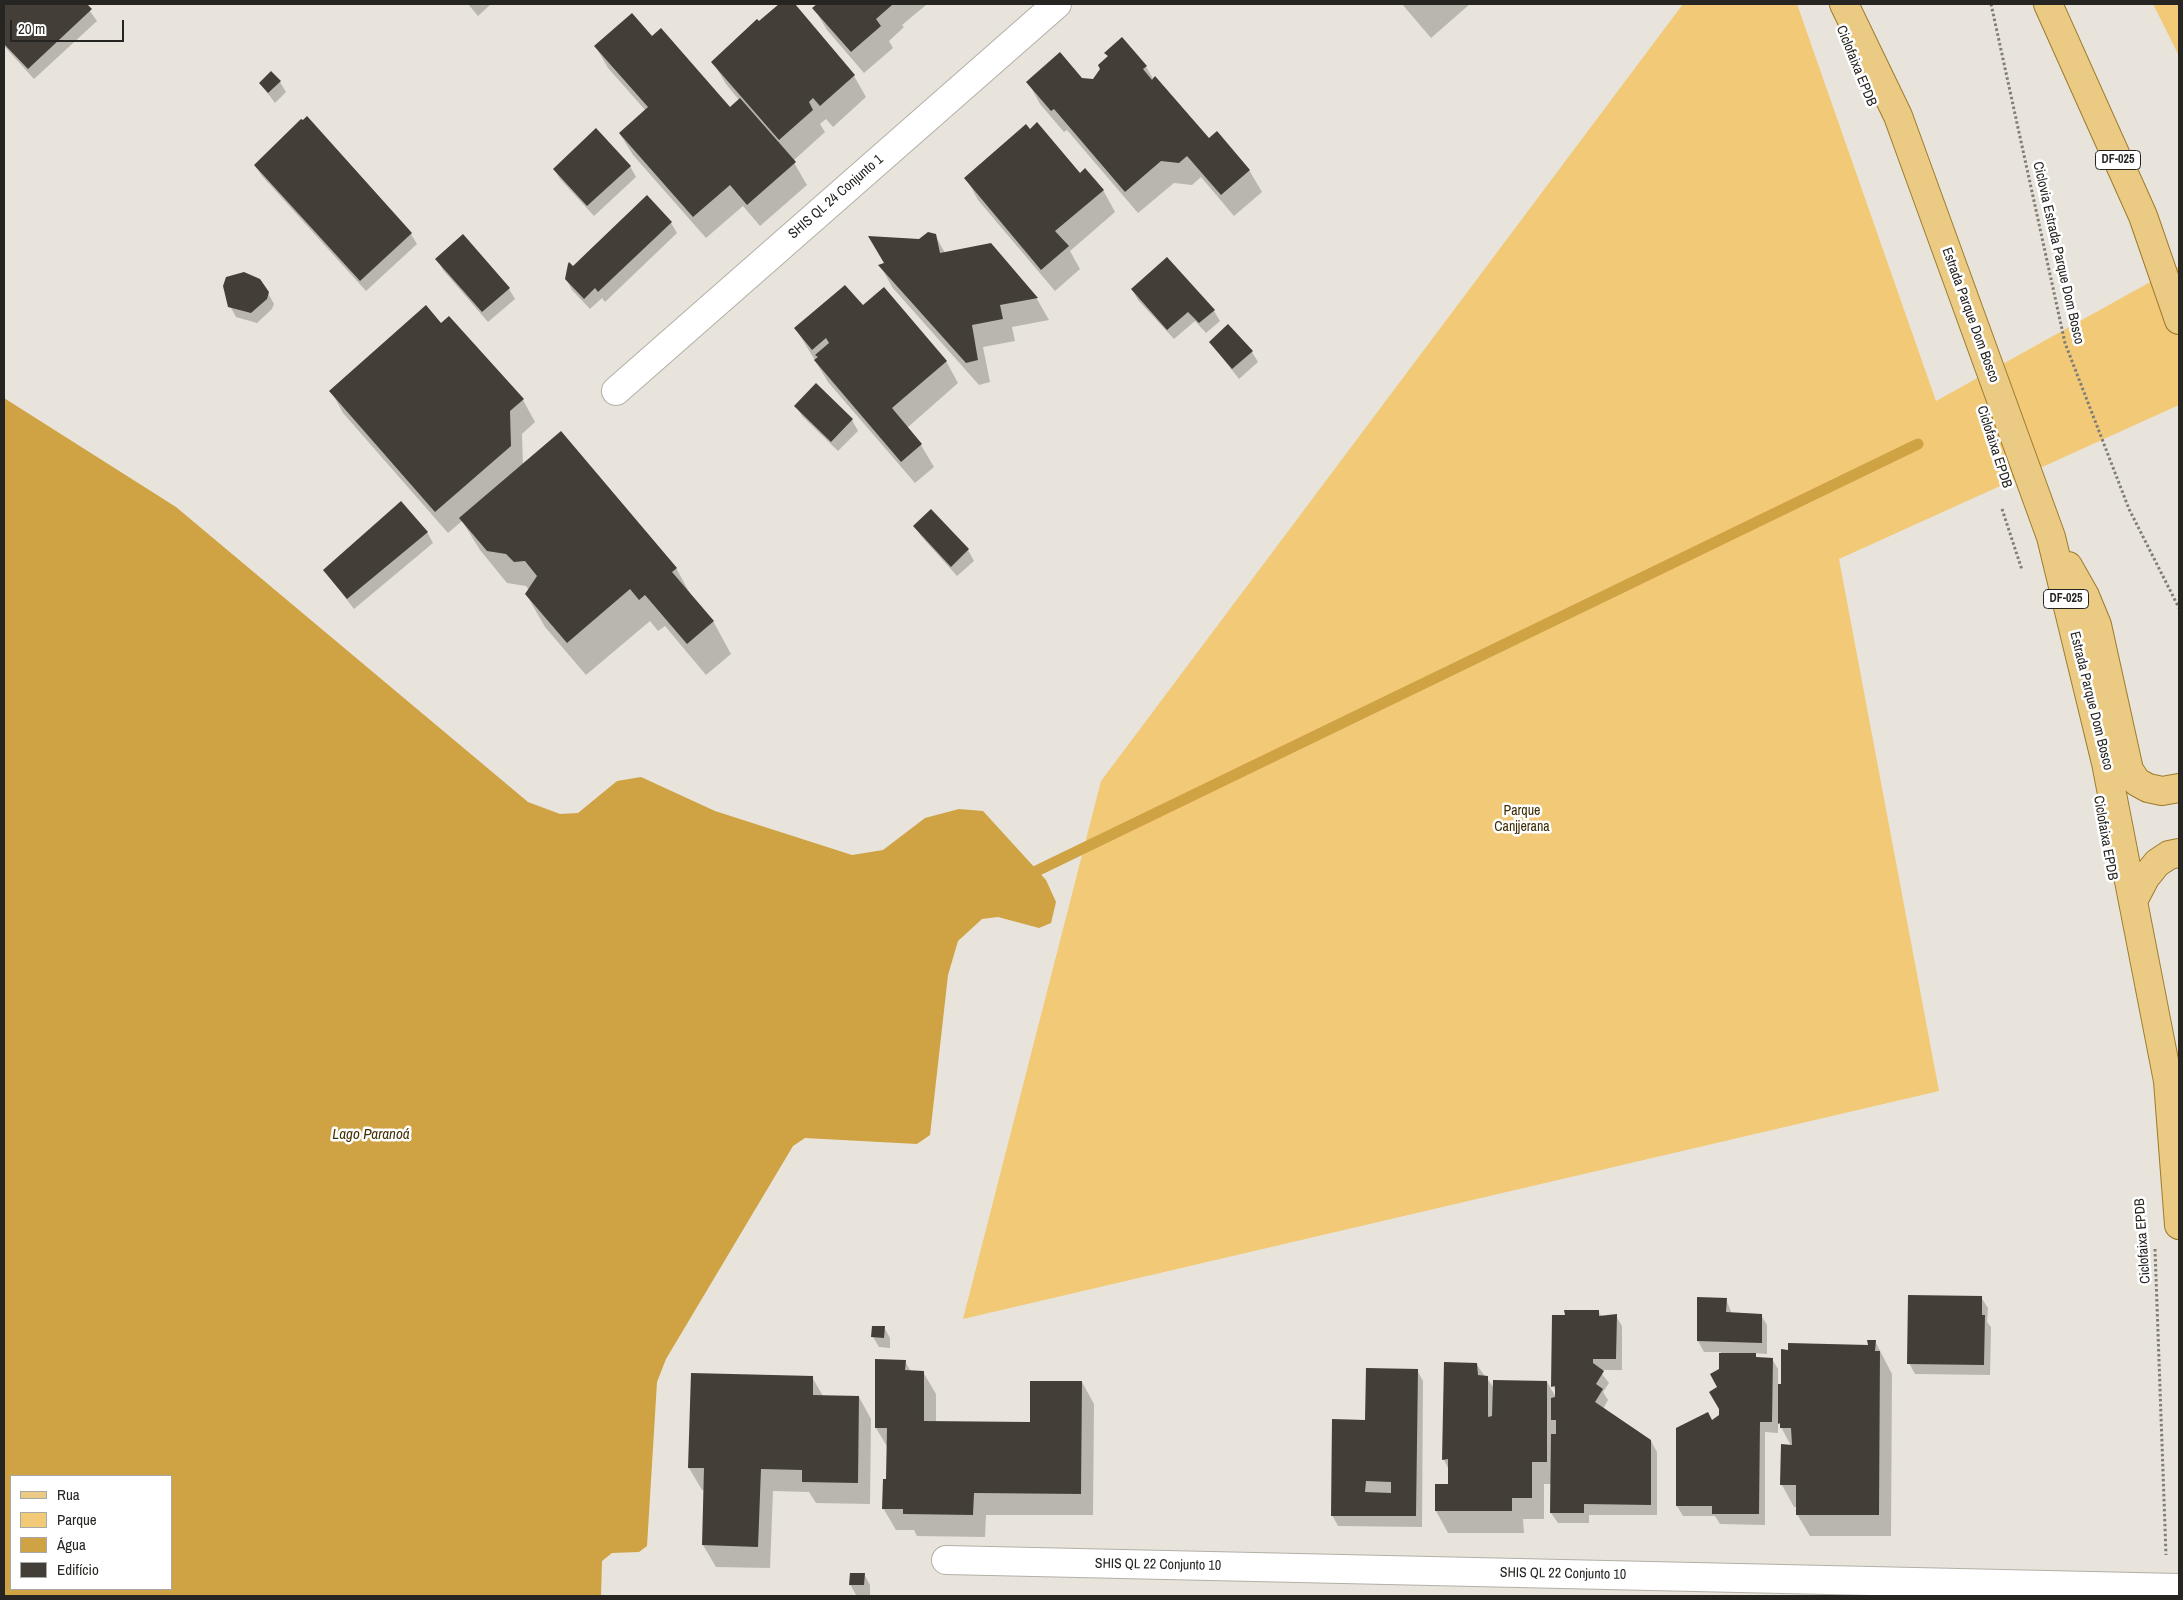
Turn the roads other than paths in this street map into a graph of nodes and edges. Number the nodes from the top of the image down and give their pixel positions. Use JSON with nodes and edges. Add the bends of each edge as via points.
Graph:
{"nodes":[{"id":1,"x":1057,"y":4,"type":"edge"},
{"id":2,"x":1844,"y":4,"type":"edge"},
{"id":3,"x":2048,"y":4,"type":"edge"},
{"id":4,"x":2179,"y":320,"type":"edge"},
{"id":5,"x":616,"y":391,"type":"dead end"},
{"id":6,"x":2051,"y":537,"type":"junction"},
{"id":7,"x":2179,"y":788,"type":"edge"},
{"id":8,"x":2179,"y":852,"type":"edge"},
{"id":9,"x":2133,"y":901,"type":"junction"},
{"id":10,"x":2179,"y":1225,"type":"edge"},
{"id":11,"x":946,"y":1560,"type":"dead end"},
{"id":12,"x":2172,"y":1588,"type":"edge"}],
"edges":[{"from":1,"to":5,"type":"street","name":"SHIS QL 24 Conjunto 1"},
{"from":2,"to":6,"type":"main road","name":"Estrada Parque Dom Bosco","number":"DF-025","via":[[1898,116]]},
{"from":3,"to":4,"type":"main road","number":"DF-025","via":[[2143,216]]},
{"from":6,"to":7,"type":"main road","via":[[2085,596],[2097,625],[2130,770],[2137,782],[2148,788],[2162,791]]},
{"from":6,"to":9,"type":"main road","name":"Estrada Parque Dom Bosco","number":"DF-025","via":[[2106,763]]},
{"from":8,"to":9,"type":"main road","via":[[2157,863],[2144,878]]},
{"from":9,"to":10,"type":"main road","name":"Estrada Parque Dom Bosco","number":"DF-025","via":[[2168,1080]]},
{"from":11,"to":12,"type":"street","name":"SHIS QL 22 Conjunto 10"}]}
